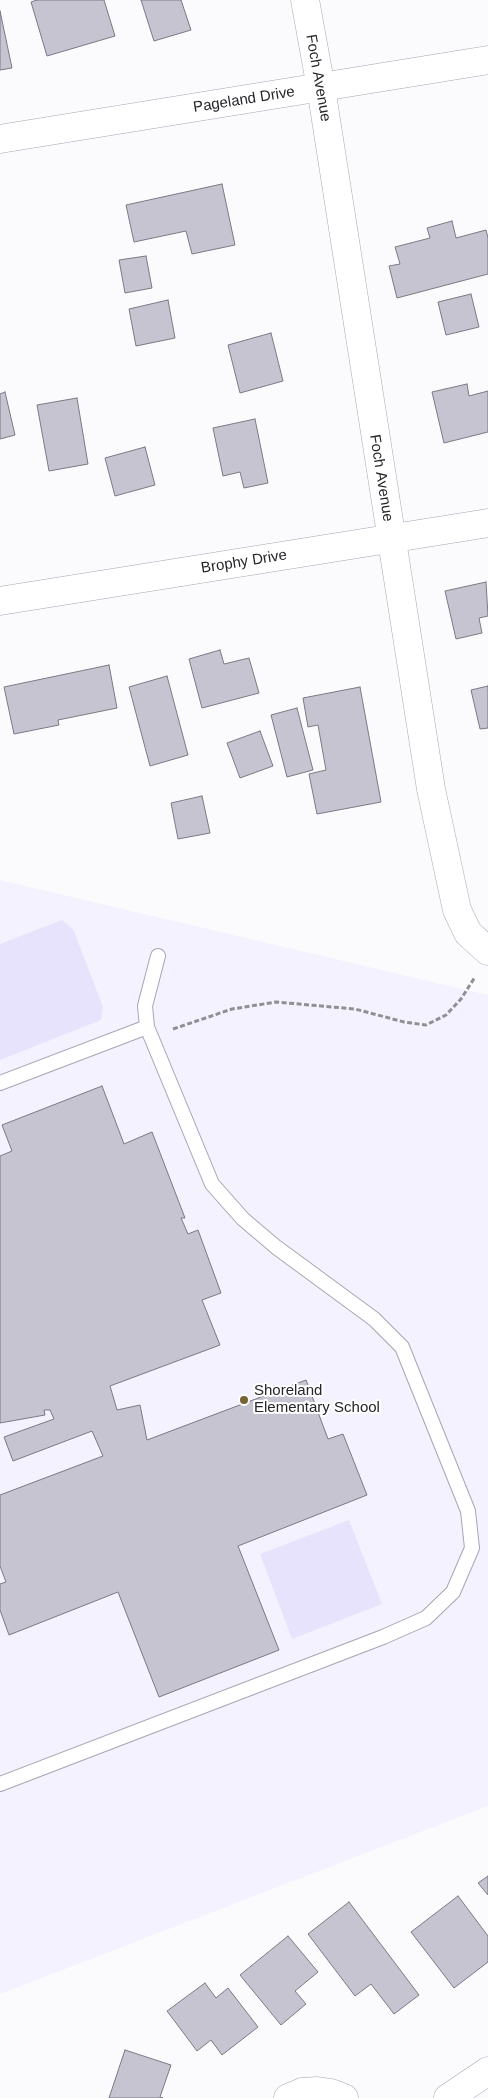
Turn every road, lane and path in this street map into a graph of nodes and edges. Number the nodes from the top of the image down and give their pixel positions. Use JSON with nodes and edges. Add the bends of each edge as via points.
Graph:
{"nodes":[{"id":1,"x":305,"y":0,"type":"edge"},
{"id":2,"x":488,"y":60,"type":"edge"},
{"id":3,"x":321,"y":88,"type":"junction"},
{"id":4,"x":0,"y":139,"type":"edge"},
{"id":5,"x":488,"y":523,"type":"edge"},
{"id":6,"x":391,"y":539,"type":"junction"},
{"id":7,"x":0,"y":601,"type":"edge"},
{"id":8,"x":158,"y":956,"type":"dead end"},
{"id":9,"x":483,"y":956,"type":"edge"},
{"id":10,"x":149,"y":1032,"type":"junction"},
{"id":11,"x":0,"y":1083,"type":"edge"},
{"id":12,"x":0,"y":1784,"type":"edge"},
{"id":13,"x":488,"y":2071,"type":"edge"},
{"id":14,"x":288,"y":2098,"type":"edge"},
{"id":15,"x":344,"y":2098,"type":"edge"},
{"id":16,"x":448,"y":2098,"type":"edge"}],
"edges":[{"from":1,"to":3,"type":"street","name":"Foch Avenue"},
{"from":2,"to":3,"type":"street","name":"Pageland Drive"},
{"from":3,"to":4,"type":"street","name":"Pageland Drive"},
{"from":3,"to":6,"type":"street","name":"Foch Avenue"},
{"from":5,"to":6,"type":"street","name":"Brophy Drive"},
{"from":6,"to":7,"type":"street","name":"Brophy Drive"},
{"from":6,"to":9,"type":"street","name":"Foch Avenue","via":[[431,789],[457,910]]},
{"from":8,"to":10,"type":"lane","via":[[145,1006]]},
{"from":9,"to":10,"type":"path","via":[[461,1000],[446,1015],[426,1024],[404,1022],[355,1009],[276,1002],[232,1009]]},
{"from":10,"to":11,"type":"lane"},
{"from":10,"to":12,"type":"lane","via":[[212,1184],[243,1219],[374,1319],[402,1346],[468,1512],[472,1548],[452,1592],[426,1618]]},
{"from":13,"to":16,"type":"street"},
{"from":14,"to":15,"type":"street","via":[[302,2092],[317,2091],[331,2092]]}]}
